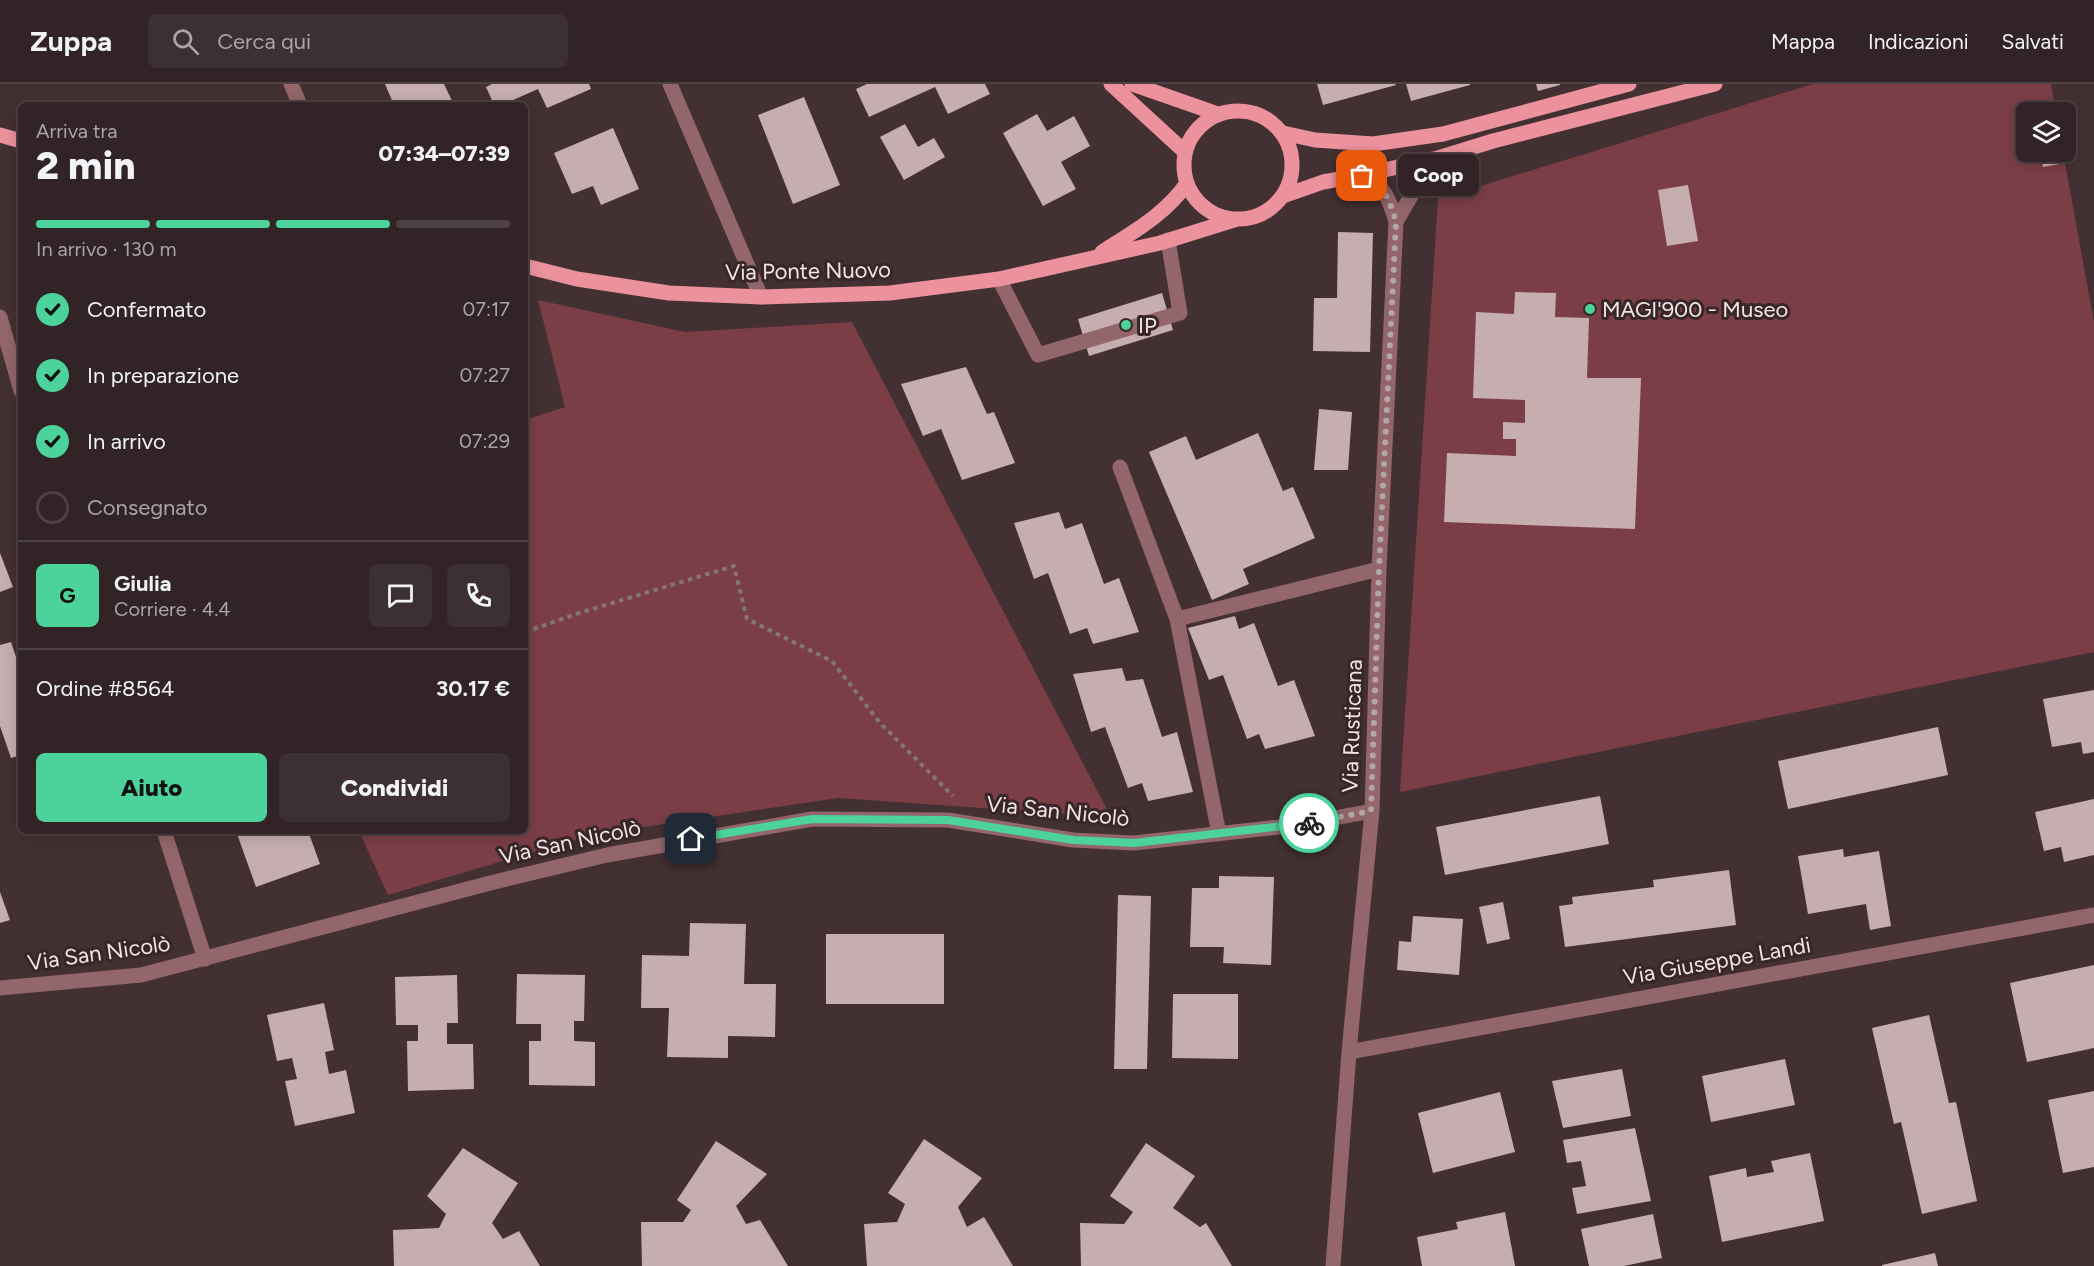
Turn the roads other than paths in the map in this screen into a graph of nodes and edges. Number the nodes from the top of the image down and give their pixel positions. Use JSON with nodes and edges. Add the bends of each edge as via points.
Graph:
{"nodes":[{"id":1,"x":291,"y":84,"type":"edge"},
{"id":2,"x":669,"y":84,"type":"edge"},
{"id":3,"x":1111,"y":84,"type":"edge"},
{"id":4,"x":1132,"y":84,"type":"edge"},
{"id":5,"x":1629,"y":84,"type":"edge"},
{"id":6,"x":1715,"y":84,"type":"edge"},
{"id":7,"x":299,"y":102,"type":"edge"},
{"id":8,"x":1218,"y":114,"type":"junction"},
{"id":9,"x":1283,"y":133,"type":"junction"},
{"id":10,"x":0,"y":135,"type":"edge"},
{"id":11,"x":18,"y":140,"type":"edge"},
{"id":12,"x":1185,"y":152,"type":"junction"},
{"id":13,"x":1438,"y":158,"type":"junction"},
{"id":14,"x":1362,"y":176,"type":"junction"},
{"id":15,"x":1187,"y":183,"type":"junction"},
{"id":16,"x":1283,"y":196,"type":"junction"},
{"id":17,"x":1237,"y":219,"type":"junction"},
{"id":18,"x":1396,"y":222,"type":"junction"},
{"id":19,"x":1168,"y":240,"type":"junction"},
{"id":20,"x":1092,"y":258,"type":"junction"},
{"id":21,"x":528,"y":267,"type":"edge"},
{"id":22,"x":999,"y":279,"type":"junction"},
{"id":23,"x":761,"y":297,"type":"junction"},
{"id":24,"x":0,"y":317,"type":"edge"},
{"id":25,"x":18,"y":380,"type":"edge"},
{"id":26,"x":1120,"y":467,"type":"dead end"},
{"id":27,"x":1379,"y":569,"type":"junction"},
{"id":28,"x":1177,"y":619,"type":"junction"},
{"id":29,"x":1371,"y":811,"type":"junction"},
{"id":30,"x":165,"y":834,"type":"edge"},
{"id":31,"x":1219,"y":834,"type":"junction"},
{"id":32,"x":2094,"y":915,"type":"edge"},
{"id":33,"x":205,"y":959,"type":"junction"},
{"id":34,"x":0,"y":988,"type":"edge"},
{"id":35,"x":1349,"y":1052,"type":"junction"},
{"id":36,"x":1333,"y":1266,"type":"edge"}],
"edges":[{"from":1,"to":7,"type":"street"},
{"from":2,"to":23,"type":"street"},
{"from":3,"to":12,"type":"main road"},
{"from":4,"to":8,"type":"main road"},
{"from":5,"to":9,"type":"main road","via":[[1443,134],[1373,144],[1315,140]]},
{"from":6,"to":13,"type":"main road"},
{"from":8,"to":9,"type":"main road","via":[[1247,111],[1261,115]]},
{"from":8,"to":12,"type":"main road","via":[[1203,123]]},
{"from":9,"to":16,"type":"main road","via":[[1293,165]]},
{"from":10,"to":11,"type":"main road"},
{"from":12,"to":15,"type":"main road"},
{"from":13,"to":14,"type":"main road"},
{"from":13,"to":18,"type":"street","name":"Via Rusticana"},
{"from":14,"to":16,"type":"main road","via":[[1323,182]]},
{"from":14,"to":18,"type":"street","name":"Via Rusticana","via":[[1371,178],[1388,198]]},
{"from":15,"to":17,"type":"main road","via":[[1206,209]]},
{"from":15,"to":20,"type":"main road","name":"Via Ponte Nuovo","via":[[1175,200],[1146,224]]},
{"from":16,"to":17,"type":"main road","via":[[1271,209],[1255,217]]},
{"from":17,"to":19,"type":"main road","name":"Via Ponte Nuovo"},
{"from":18,"to":27,"type":"street","name":"Via Rusticana"},
{"from":19,"to":20,"type":"main road","name":"Via Ponte Nuovo"},
{"from":19,"to":22,"type":"street","via":[[1180,313],[1038,355]]},
{"from":20,"to":22,"type":"main road","name":"Via Ponte Nuovo"},
{"from":21,"to":23,"type":"main road","name":"Via Ponte Nuovo","via":[[577,279],[669,293]]},
{"from":22,"to":23,"type":"main road","name":"Via Ponte Nuovo","via":[[890,293]]},
{"from":24,"to":25,"type":"street"},
{"from":26,"to":28,"type":"street"},
{"from":27,"to":28,"type":"street"},
{"from":27,"to":29,"type":"street","name":"Via Rusticana"},
{"from":28,"to":31,"type":"street"},
{"from":29,"to":31,"type":"street","name":"Via San Nicolò"},
{"from":29,"to":35,"type":"street","name":"Via Rusticana"},
{"from":30,"to":33,"type":"street"},
{"from":31,"to":33,"type":"street","name":"Via San Nicolò","via":[[1134,843],[1073,840],[948,820],[812,819],[607,855]]},
{"from":32,"to":35,"type":"street","name":"Via Giuseppe Landi"},
{"from":33,"to":34,"type":"street","name":"Via San Nicolò","via":[[141,975]]},
{"from":35,"to":36,"type":"street","name":"Via Rusticana"}]}
